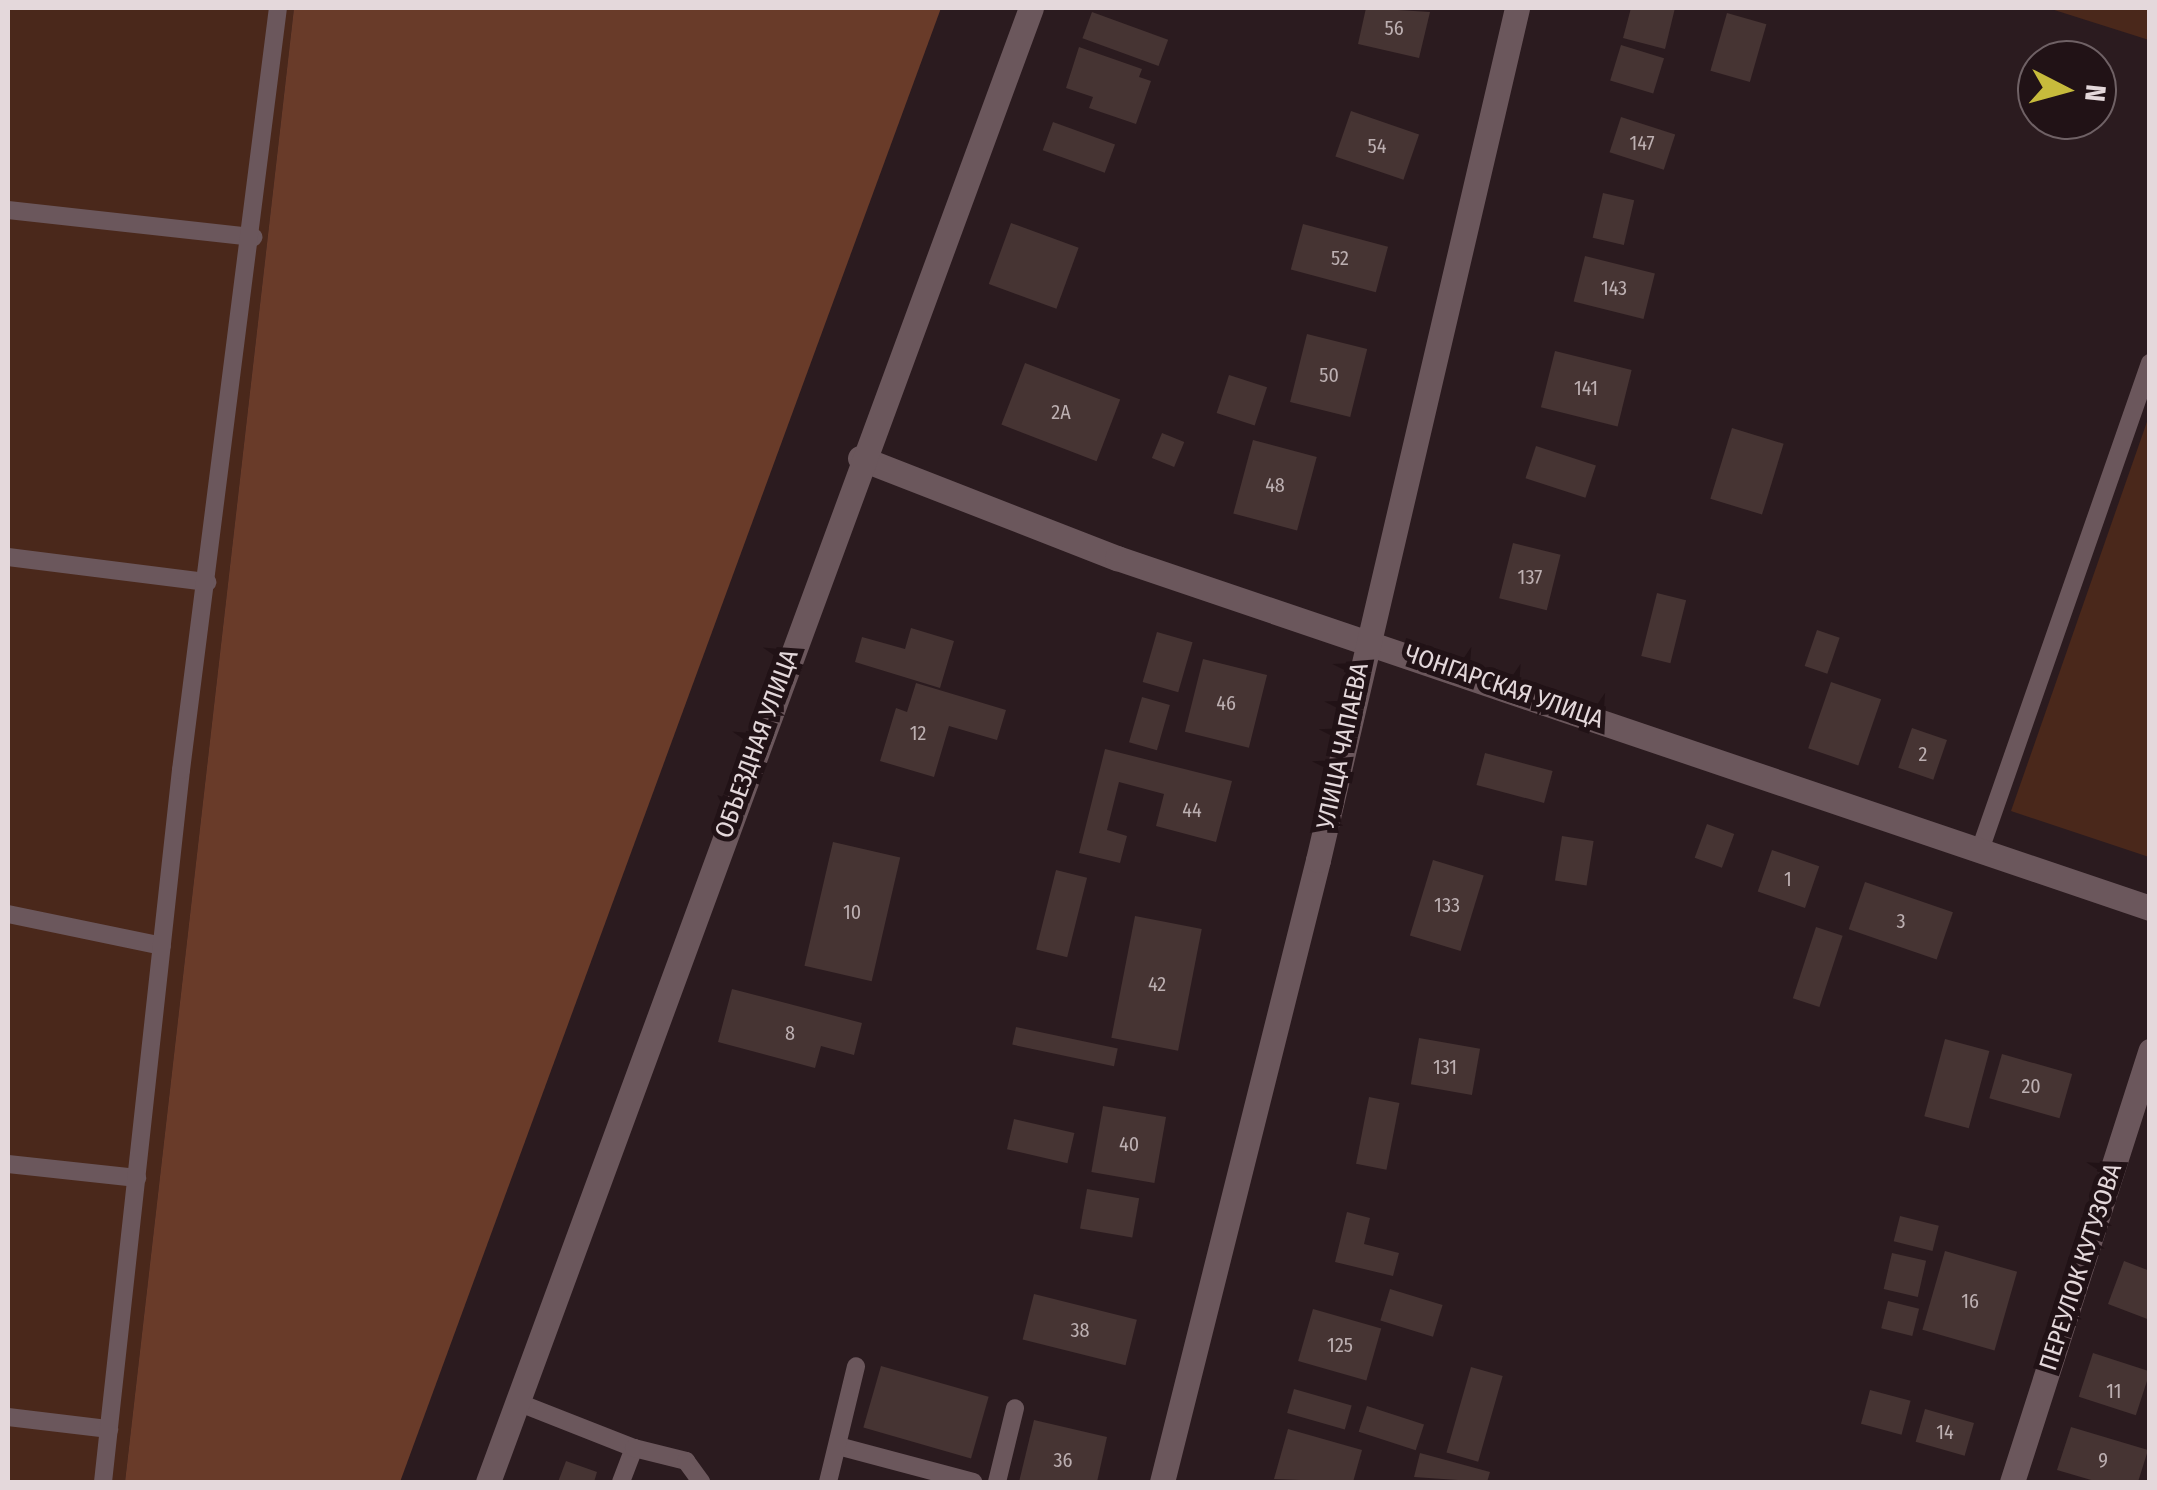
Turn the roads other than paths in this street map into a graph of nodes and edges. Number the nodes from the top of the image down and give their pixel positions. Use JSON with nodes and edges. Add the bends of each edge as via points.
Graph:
{"nodes":[{"id":1,"x":278,"y":8,"type":"edge"},
{"id":2,"x":1030,"y":8,"type":"edge"},
{"id":3,"x":1517,"y":8,"type":"edge"},
{"id":4,"x":8,"y":210,"type":"edge"},
{"id":5,"x":254,"y":237,"type":"junction"},
{"id":6,"x":2150,"y":363,"type":"edge"},
{"id":7,"x":860,"y":458,"type":"junction"},
{"id":8,"x":8,"y":557,"type":"edge"},
{"id":9,"x":207,"y":582,"type":"junction"},
{"id":10,"x":1366,"y":640,"type":"junction"},
{"id":11,"x":1980,"y":850,"type":"junction"},
{"id":12,"x":2150,"y":908,"type":"edge"},
{"id":13,"x":8,"y":914,"type":"edge"},
{"id":14,"x":162,"y":946,"type":"junction"},
{"id":15,"x":2150,"y":1051,"type":"edge"},
{"id":16,"x":8,"y":1164,"type":"edge"},
{"id":17,"x":137,"y":1178,"type":"junction"},
{"id":18,"x":856,"y":1366,"type":"dead end"},
{"id":19,"x":517,"y":1402,"type":"junction"},
{"id":20,"x":1015,"y":1408,"type":"dead end"},
{"id":21,"x":8,"y":1417,"type":"edge"},
{"id":22,"x":109,"y":1429,"type":"junction"},
{"id":23,"x":838,"y":1446,"type":"junction"},
{"id":24,"x":634,"y":1448,"type":"junction"},
{"id":25,"x":102,"y":1482,"type":"edge"},
{"id":26,"x":488,"y":1482,"type":"edge"},
{"id":27,"x":621,"y":1482,"type":"edge"},
{"id":28,"x":701,"y":1482,"type":"edge"},
{"id":29,"x":828,"y":1482,"type":"edge"},
{"id":30,"x":973,"y":1482,"type":"edge"},
{"id":31,"x":997,"y":1482,"type":"edge"},
{"id":32,"x":1162,"y":1482,"type":"edge"},
{"id":33,"x":2012,"y":1482,"type":"edge"}],
"edges":[{"from":1,"to":5,"type":"lane"},
{"from":2,"to":7,"type":"street","name":"ОБЪЕЗДНАЯ УЛИЦА"},
{"from":3,"to":10,"type":"street","name":"УЛИЦА ЧАПАЕВА"},
{"from":4,"to":5,"type":"lane"},
{"from":5,"to":9,"type":"lane"},
{"from":6,"to":11,"type":"lane"},
{"from":7,"to":10,"type":"street","name":"ЧОНГАРСКАЯ УЛИЦА","via":[[1117,558]]},
{"from":7,"to":19,"type":"street","name":"ОБЪЕЗДНАЯ УЛИЦА"},
{"from":8,"to":9,"type":"lane"},
{"from":9,"to":14,"type":"lane"},
{"from":10,"to":11,"type":"street","name":"ЧОНГАРСКАЯ УЛИЦА"},
{"from":10,"to":32,"type":"street","name":"УЛИЦА ЧАПАЕВА"},
{"from":11,"to":12,"type":"street","name":"ЧОНГАРСКАЯ УЛИЦА"},
{"from":13,"to":14,"type":"lane"},
{"from":14,"to":17,"type":"lane"},
{"from":15,"to":33,"type":"street","name":"ПЕРЕУЛОК КУТУЗОВА"},
{"from":16,"to":17,"type":"lane"},
{"from":17,"to":22,"type":"lane"},
{"from":18,"to":23,"type":"lane"},
{"from":19,"to":24,"type":"lane"},
{"from":19,"to":26,"type":"street","name":"ОБЪЕЗДНАЯ УЛИЦА"},
{"from":20,"to":31,"type":"lane"},
{"from":21,"to":22,"type":"lane"},
{"from":22,"to":25,"type":"lane"},
{"from":23,"to":29,"type":"lane"},
{"from":23,"to":30,"type":"lane"},
{"from":24,"to":27,"type":"lane"},
{"from":24,"to":28,"type":"lane","via":[[686,1461]]}]}
